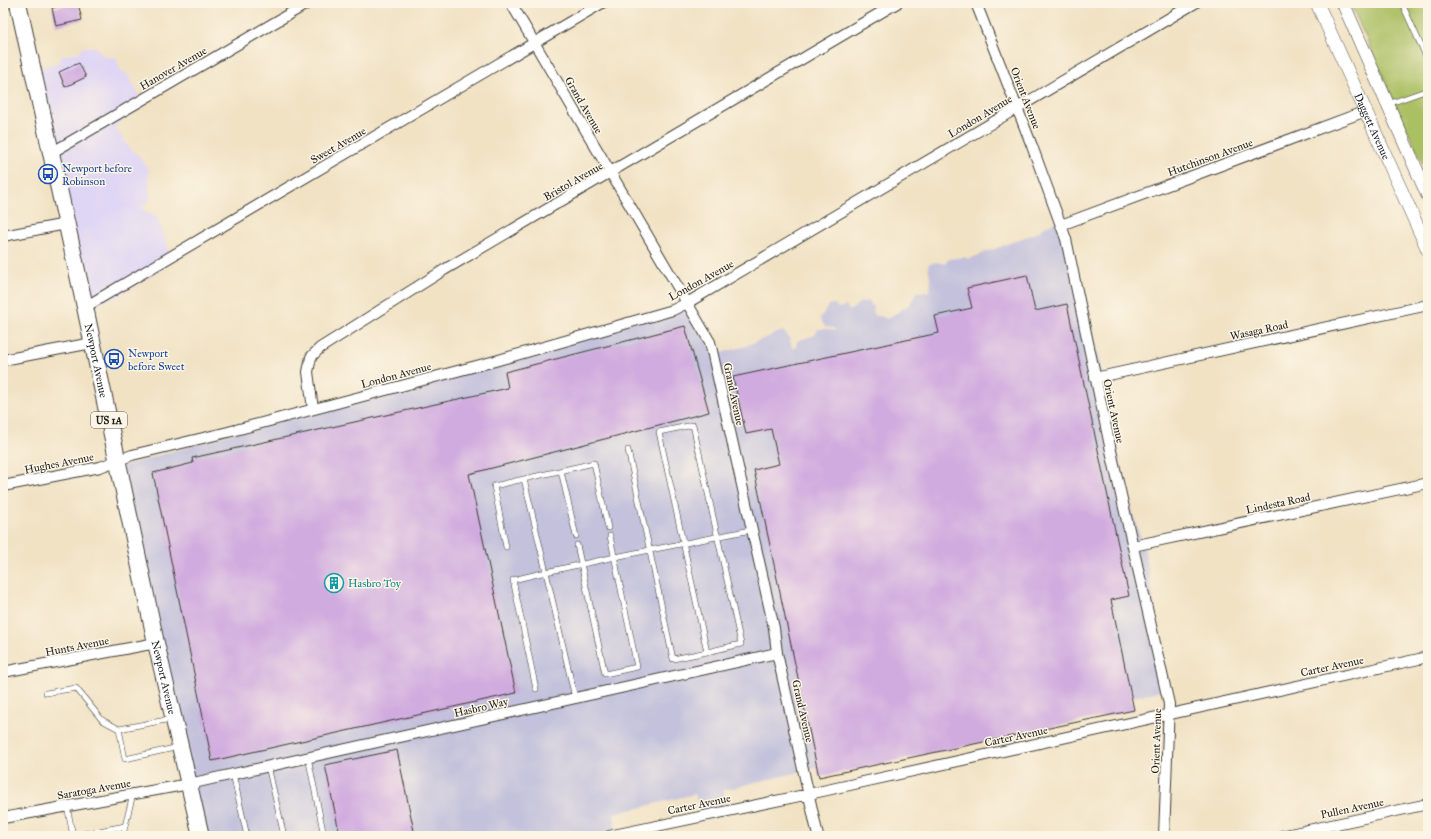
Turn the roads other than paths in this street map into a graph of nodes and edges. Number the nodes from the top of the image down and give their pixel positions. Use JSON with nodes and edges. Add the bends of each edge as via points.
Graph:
{"nodes":[{"id":1,"x":7,"y":3,"type":"edge"},
{"id":2,"x":18,"y":3,"type":"edge"},
{"id":3,"x":308,"y":3,"type":"edge"},
{"id":4,"x":511,"y":3,"type":"edge"},
{"id":5,"x":602,"y":3,"type":"edge"},
{"id":6,"x":897,"y":3,"type":"edge"},
{"id":7,"x":976,"y":3,"type":"edge"},
{"id":8,"x":1195,"y":3,"type":"edge"},
{"id":9,"x":1317,"y":3,"type":"edge"},
{"id":10,"x":1343,"y":3,"type":"edge"},
{"id":11,"x":3,"y":5,"type":"edge"},
{"id":12,"x":1404,"y":8,"type":"dead end"},
{"id":13,"x":534,"y":43,"type":"junction"},
{"id":14,"x":1428,"y":61,"type":"edge"},
{"id":15,"x":1428,"y":90,"type":"edge"},
{"id":16,"x":1387,"y":104,"type":"junction"},
{"id":17,"x":1017,"y":109,"type":"junction"},
{"id":18,"x":1366,"y":111,"type":"junction"},
{"id":19,"x":52,"y":154,"type":"junction"},
{"id":20,"x":610,"y":173,"type":"junction"},
{"id":21,"x":1428,"y":196,"type":"edge"},
{"id":22,"x":66,"y":224,"type":"junction"},
{"id":23,"x":1061,"y":225,"type":"junction"},
{"id":24,"x":3,"y":236,"type":"edge"},
{"id":25,"x":1428,"y":250,"type":"edge"},
{"id":26,"x":687,"y":303,"type":"junction"},
{"id":27,"x":1428,"y":304,"type":"edge"},
{"id":28,"x":85,"y":307,"type":"junction"},
{"id":29,"x":92,"y":343,"type":"junction"},
{"id":30,"x":3,"y":360,"type":"edge"},
{"id":31,"x":1095,"y":378,"type":"junction"},
{"id":32,"x":313,"y":409,"type":"junction"},
{"id":33,"x":628,"y":450,"type":"dead end"},
{"id":34,"x":118,"y":460,"type":"junction"},
{"id":35,"x":561,"y":471,"type":"junction"},
{"id":36,"x":524,"y":479,"type":"junction"},
{"id":37,"x":1428,"y":483,"type":"edge"},
{"id":38,"x":3,"y":486,"type":"edge"},
{"id":39,"x":608,"y":528,"type":"dead end"},
{"id":40,"x":751,"y":530,"type":"junction"},
{"id":41,"x":576,"y":536,"type":"dead end"},
{"id":42,"x":610,"y":536,"type":"dead end"},
{"id":43,"x":717,"y":537,"type":"junction"},
{"id":44,"x":684,"y":543,"type":"junction"},
{"id":45,"x":577,"y":545,"type":"dead end"},
{"id":46,"x":1133,"y":546,"type":"junction"},
{"id":47,"x":506,"y":547,"type":"dead end"},
{"id":48,"x":649,"y":550,"type":"junction"},
{"id":49,"x":615,"y":557,"type":"junction"},
{"id":50,"x":582,"y":564,"type":"junction"},
{"id":51,"x":546,"y":572,"type":"junction"},
{"id":52,"x":156,"y":643,"type":"junction"},
{"id":53,"x":706,"y":652,"type":"junction"},
{"id":54,"x":777,"y":653,"type":"junction"},
{"id":55,"x":1428,"y":657,"type":"edge"},
{"id":56,"x":3,"y":672,"type":"edge"},
{"id":57,"x":536,"y":689,"type":"dead end"},
{"id":58,"x":46,"y":693,"type":"dead end"},
{"id":59,"x":575,"y":698,"type":"junction"},
{"id":60,"x":1169,"y":714,"type":"junction"},
{"id":61,"x":174,"y":718,"type":"junction"},
{"id":62,"x":119,"y":730,"type":"junction"},
{"id":63,"x":181,"y":747,"type":"junction"},
{"id":64,"x":308,"y":757,"type":"junction"},
{"id":65,"x":268,"y":766,"type":"junction"},
{"id":66,"x":233,"y":774,"type":"junction"},
{"id":67,"x":189,"y":784,"type":"junction"},
{"id":68,"x":133,"y":794,"type":"junction"},
{"id":69,"x":809,"y":794,"type":"junction"},
{"id":70,"x":1428,"y":804,"type":"edge"},
{"id":71,"x":68,"y":806,"type":"junction"},
{"id":72,"x":3,"y":818,"type":"edge"},
{"id":73,"x":125,"y":826,"type":"junction"},
{"id":74,"x":73,"y":836,"type":"edge"},
{"id":75,"x":123,"y":836,"type":"edge"},
{"id":76,"x":201,"y":836,"type":"edge"},
{"id":77,"x":247,"y":836,"type":"edge"},
{"id":78,"x":284,"y":836,"type":"edge"},
{"id":79,"x":324,"y":836,"type":"edge"},
{"id":80,"x":609,"y":836,"type":"edge"},
{"id":81,"x":818,"y":836,"type":"edge"},
{"id":82,"x":1164,"y":836,"type":"edge"},
{"id":83,"x":1281,"y":836,"type":"edge"}],
"edges":[{"from":1,"to":11,"type":"street"},
{"from":2,"to":19,"type":"main road","name":"Newport Avenue","number":"US 1A"},
{"from":3,"to":19,"type":"street","name":"Hanover Avenue"},
{"from":4,"to":13,"type":"street","name":"Grand Avenue"},
{"from":5,"to":13,"type":"street","name":"Sweet Avenue"},
{"from":6,"to":20,"type":"street","name":"Bristol Avenue"},
{"from":7,"to":17,"type":"street","name":"Orient Avenue"},
{"from":8,"to":17,"type":"street","name":"London Avenue"},
{"from":9,"to":18,"type":"street","name":"Daggett Avenue"},
{"from":10,"to":16,"type":"street","name":"Daggett Avenue"},
{"from":12,"to":14,"type":"lane"},
{"from":13,"to":20,"type":"street","name":"Grand Avenue"},
{"from":13,"to":28,"type":"street","name":"Sweet Avenue"},
{"from":15,"to":16,"type":"lane"},
{"from":16,"to":21,"type":"street","name":"Daggett Avenue"},
{"from":17,"to":23,"type":"street","name":"Orient Avenue"},
{"from":17,"to":26,"type":"street","name":"London Avenue"},
{"from":18,"to":23,"type":"street","name":"Hutchinson Avenue"},
{"from":18,"to":25,"type":"street","name":"Daggett Avenue"},
{"from":19,"to":22,"type":"main road","name":"Newport Avenue","number":"US 1A"},
{"from":20,"to":26,"type":"street","name":"Grand Avenue"},
{"from":20,"to":32,"type":"street","name":"Bristol Avenue","via":[[444,270],[320,348],[311,357],[308,372]]},
{"from":22,"to":24,"type":"street"},
{"from":22,"to":28,"type":"main road","name":"Newport Avenue","number":"US 1A"},
{"from":23,"to":31,"type":"street","name":"Orient Avenue"},
{"from":26,"to":32,"type":"street","name":"London Avenue","via":[[673,310],[495,361]]},
{"from":26,"to":40,"type":"street","name":"Grand Avenue","via":[[710,342]]},
{"from":27,"to":31,"type":"street","name":"Wasaga Road"},
{"from":28,"to":29,"type":"main road","name":"Newport Avenue","number":"US 1A"},
{"from":29,"to":30,"type":"street"},
{"from":29,"to":34,"type":"main road","name":"Newport Avenue","number":"US 1A"},
{"from":31,"to":46,"type":"street","name":"Orient Avenue"},
{"from":32,"to":34,"type":"street","name":"London Avenue"},
{"from":33,"to":48,"type":"lane"},
{"from":34,"to":38,"type":"street","name":"Hughes Avenue","via":[[100,467]]},
{"from":34,"to":52,"type":"main road","name":"Newport Avenue","number":"US 1A"},
{"from":35,"to":36,"type":"lane"},
{"from":35,"to":39,"type":"lane","via":[[594,463]]},
{"from":35,"to":41,"type":"lane"},
{"from":36,"to":47,"type":"lane","via":[[494,486]]},
{"from":36,"to":51,"type":"lane"},
{"from":37,"to":46,"type":"street","name":"Lindesta Road"},
{"from":40,"to":43,"type":"lane"},
{"from":40,"to":54,"type":"street","name":"Grand Avenue","via":[[774,628]]},
{"from":42,"to":49,"type":"lane"},
{"from":43,"to":44,"type":"lane"},
{"from":43,"to":44,"type":"lane","via":[[693,425],[659,432]]},
{"from":43,"to":53,"type":"lane","via":[[741,644]]},
{"from":44,"to":48,"type":"lane"},
{"from":44,"to":53,"type":"lane"},
{"from":45,"to":50,"type":"lane"},
{"from":46,"to":60,"type":"street","name":"Orient Avenue","via":[[1169,704]]},
{"from":48,"to":49,"type":"lane"},
{"from":48,"to":53,"type":"lane","via":[[673,659]]},
{"from":49,"to":50,"type":"lane"},
{"from":49,"to":50,"type":"lane","via":[[638,667],[606,674]]},
{"from":50,"to":51,"type":"lane"},
{"from":51,"to":57,"type":"lane","via":[[513,580]]},
{"from":51,"to":59,"type":"lane"},
{"from":52,"to":56,"type":"street","name":"Hunts Avenue"},
{"from":52,"to":61,"type":"main road","name":"Newport Avenue","number":"US 1A"},
{"from":54,"to":59,"type":"street","name":"Hasbro Way"},
{"from":54,"to":69,"type":"street","name":"Grand Avenue"},
{"from":55,"to":60,"type":"street","name":"Carter Avenue"},
{"from":58,"to":62,"type":"lane","via":[[76,688],[102,720]]},
{"from":59,"to":64,"type":"street","name":"Hasbro Way"},
{"from":60,"to":69,"type":"street","name":"Carter Avenue"},
{"from":60,"to":82,"type":"street","name":"Orient Avenue"},
{"from":61,"to":62,"type":"lane"},
{"from":61,"to":63,"type":"main road","name":"Newport Avenue","number":"US 1A"},
{"from":62,"to":63,"type":"lane","via":[[125,759]]},
{"from":63,"to":67,"type":"main road","name":"Newport Avenue","number":"US 1A"},
{"from":64,"to":65,"type":"street","name":"Hasbro Way"},
{"from":64,"to":79,"type":"lane"},
{"from":65,"to":66,"type":"street","name":"Hasbro Way"},
{"from":65,"to":78,"type":"lane"},
{"from":66,"to":67,"type":"street","name":"Hasbro Way"},
{"from":66,"to":77,"type":"lane"},
{"from":67,"to":68,"type":"street","name":"Saratoga Avenue"},
{"from":67,"to":76,"type":"main road","name":"Newport Avenue","number":"US 1A"},
{"from":68,"to":71,"type":"street","name":"Saratoga Avenue"},
{"from":68,"to":73,"type":"lane"},
{"from":69,"to":80,"type":"street","name":"Carter Avenue"},
{"from":69,"to":81,"type":"street","name":"Grand Avenue"},
{"from":70,"to":83,"type":"street","name":"Pullen Avenue"},
{"from":71,"to":72,"type":"street","name":"Saratoga Avenue"},
{"from":71,"to":74,"type":"lane"},
{"from":73,"to":74,"type":"lane"},
{"from":73,"to":75,"type":"lane"}]}
